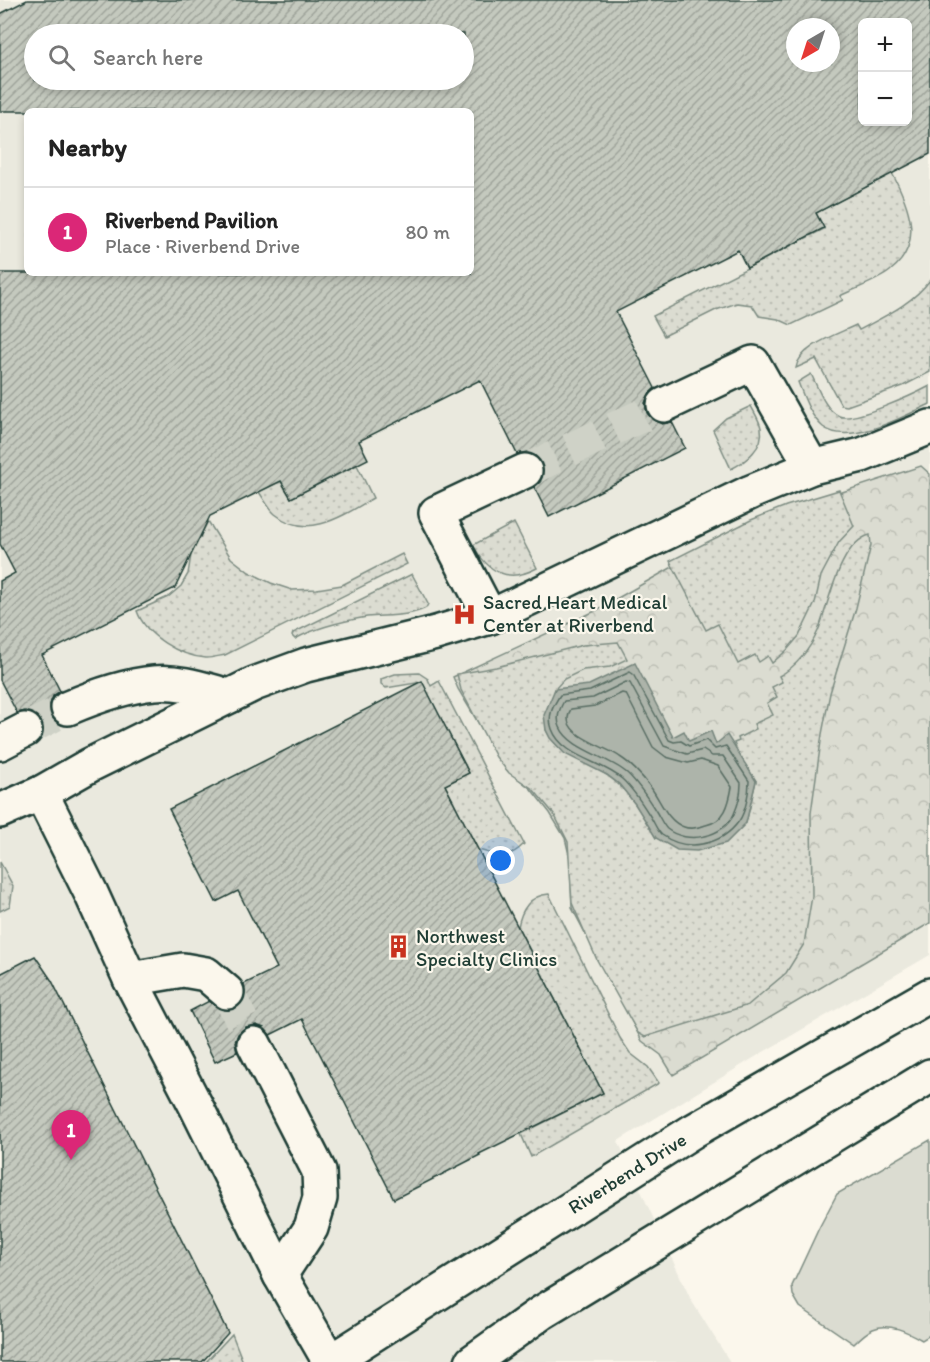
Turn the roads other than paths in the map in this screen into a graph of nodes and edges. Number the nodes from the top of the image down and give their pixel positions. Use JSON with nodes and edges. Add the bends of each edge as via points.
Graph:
{"nodes":[{"id":1,"x":664,"y":405,"type":"tunnel mouth"},
{"id":2,"x":930,"y":427,"type":"edge"},
{"id":3,"x":812,"y":468,"type":"junction"},
{"id":4,"x":525,"y":471,"type":"tunnel mouth"},
{"id":5,"x":490,"y":617,"type":"junction"},
{"id":6,"x":229,"y":696,"type":"junction"},
{"id":7,"x":69,"y":708,"type":"tunnel mouth"},
{"id":8,"x":41,"y":793,"type":"junction"},
{"id":9,"x":0,"y":811,"type":"edge"},
{"id":10,"x":130,"y":979,"type":"junction"},
{"id":11,"x":227,"y":992,"type":"tunnel mouth"},
{"id":12,"x":930,"y":995,"type":"edge"},
{"id":13,"x":254,"y":1044,"type":"tunnel mouth"},
{"id":14,"x":930,"y":1077,"type":"edge"},
{"id":15,"x":280,"y":1275,"type":"junction"},
{"id":16,"x":330,"y":1362,"type":"edge"},
{"id":17,"x":472,"y":1362,"type":"edge"}],
"edges":[{"from":1,"to":3,"type":"street","via":[[753,363]]},
{"from":2,"to":3,"type":"street","via":[[862,455]]},
{"from":3,"to":5,"type":"street","via":[[751,492]]},
{"from":4,"to":5,"type":"street","via":[[436,513]]},
{"from":5,"to":6,"type":"street","via":[[306,664]]},
{"from":6,"to":7,"type":"street","via":[[193,686],[156,682],[103,693]]},
{"from":6,"to":8,"type":"street"},
{"from":8,"to":9,"type":"street"},
{"from":8,"to":10,"type":"street"},
{"from":10,"to":11,"type":"street","via":[[183,970],[206,974]]},
{"from":10,"to":15,"type":"street"},
{"from":12,"to":16,"type":"street","name":"Riverbend Drive","via":[[693,1131]]},
{"from":13,"to":15,"type":"street","via":[[319,1170],[320,1198],[311,1228]]},
{"from":14,"to":17,"type":"street","via":[[541,1313]]},
{"from":15,"to":16,"type":"street"}]}
